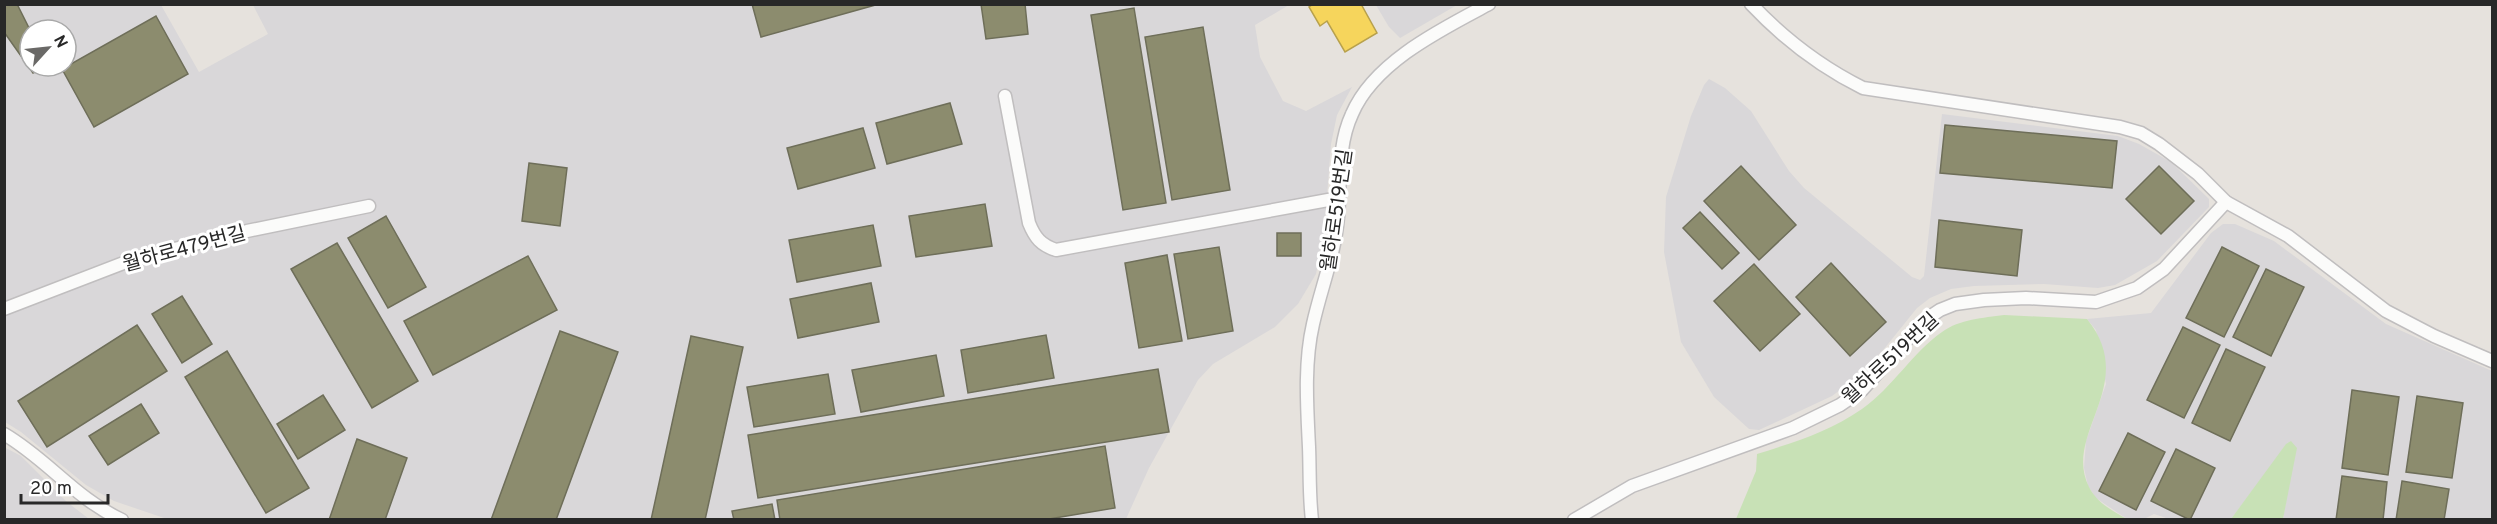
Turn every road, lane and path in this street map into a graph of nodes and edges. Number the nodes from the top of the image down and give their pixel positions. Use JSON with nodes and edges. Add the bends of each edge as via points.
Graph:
{"nodes":[{"id":1,"x":1489,"y":4,"type":"edge"},
{"id":2,"x":1751,"y":4,"type":"edge"},
{"id":3,"x":1005,"y":96,"type":"dead end"},
{"id":4,"x":1339,"y":198,"type":"junction"},
{"id":5,"x":2226,"y":201,"type":"junction"},
{"id":6,"x":369,"y":206,"type":"dead end"},
{"id":7,"x":4,"y":309,"type":"edge"},
{"id":8,"x":2493,"y":361,"type":"edge"},
{"id":9,"x":4,"y":434,"type":"edge"},
{"id":10,"x":122,"y":519,"type":"edge"},
{"id":11,"x":1312,"y":519,"type":"edge"},
{"id":12,"x":1574,"y":519,"type":"edge"}],
"edges":[{"from":1,"to":4,"type":"lane","name":"월하로519번길","via":[[1418,44],[1368,88],[1352,114],[1340,159]]},
{"from":2,"to":5,"type":"lane","via":[[1803,50],[1863,88],[2141,133],[2198,174]]},
{"from":3,"to":4,"type":"lane","via":[[1029,223],[1034,237],[1056,250]]},
{"from":4,"to":11,"type":"lane","name":"월하로519번길","via":[[1328,274],[1313,324],[1307,374]]},
{"from":5,"to":8,"type":"lane","via":[[2288,236],[2386,311]]},
{"from":5,"to":12,"type":"lane","name":"월하로519번길","via":[[2164,269],[2137,288],[2096,302],[1984,300],[1940,310],[1925,320],[1862,390],[1840,405],[1792,428],[1632,486]]},
{"from":6,"to":7,"type":"lane","name":"월하로479번길","via":[[134,259]]},
{"from":9,"to":10,"type":"lane","via":[[28,448],[88,502]]}]}
